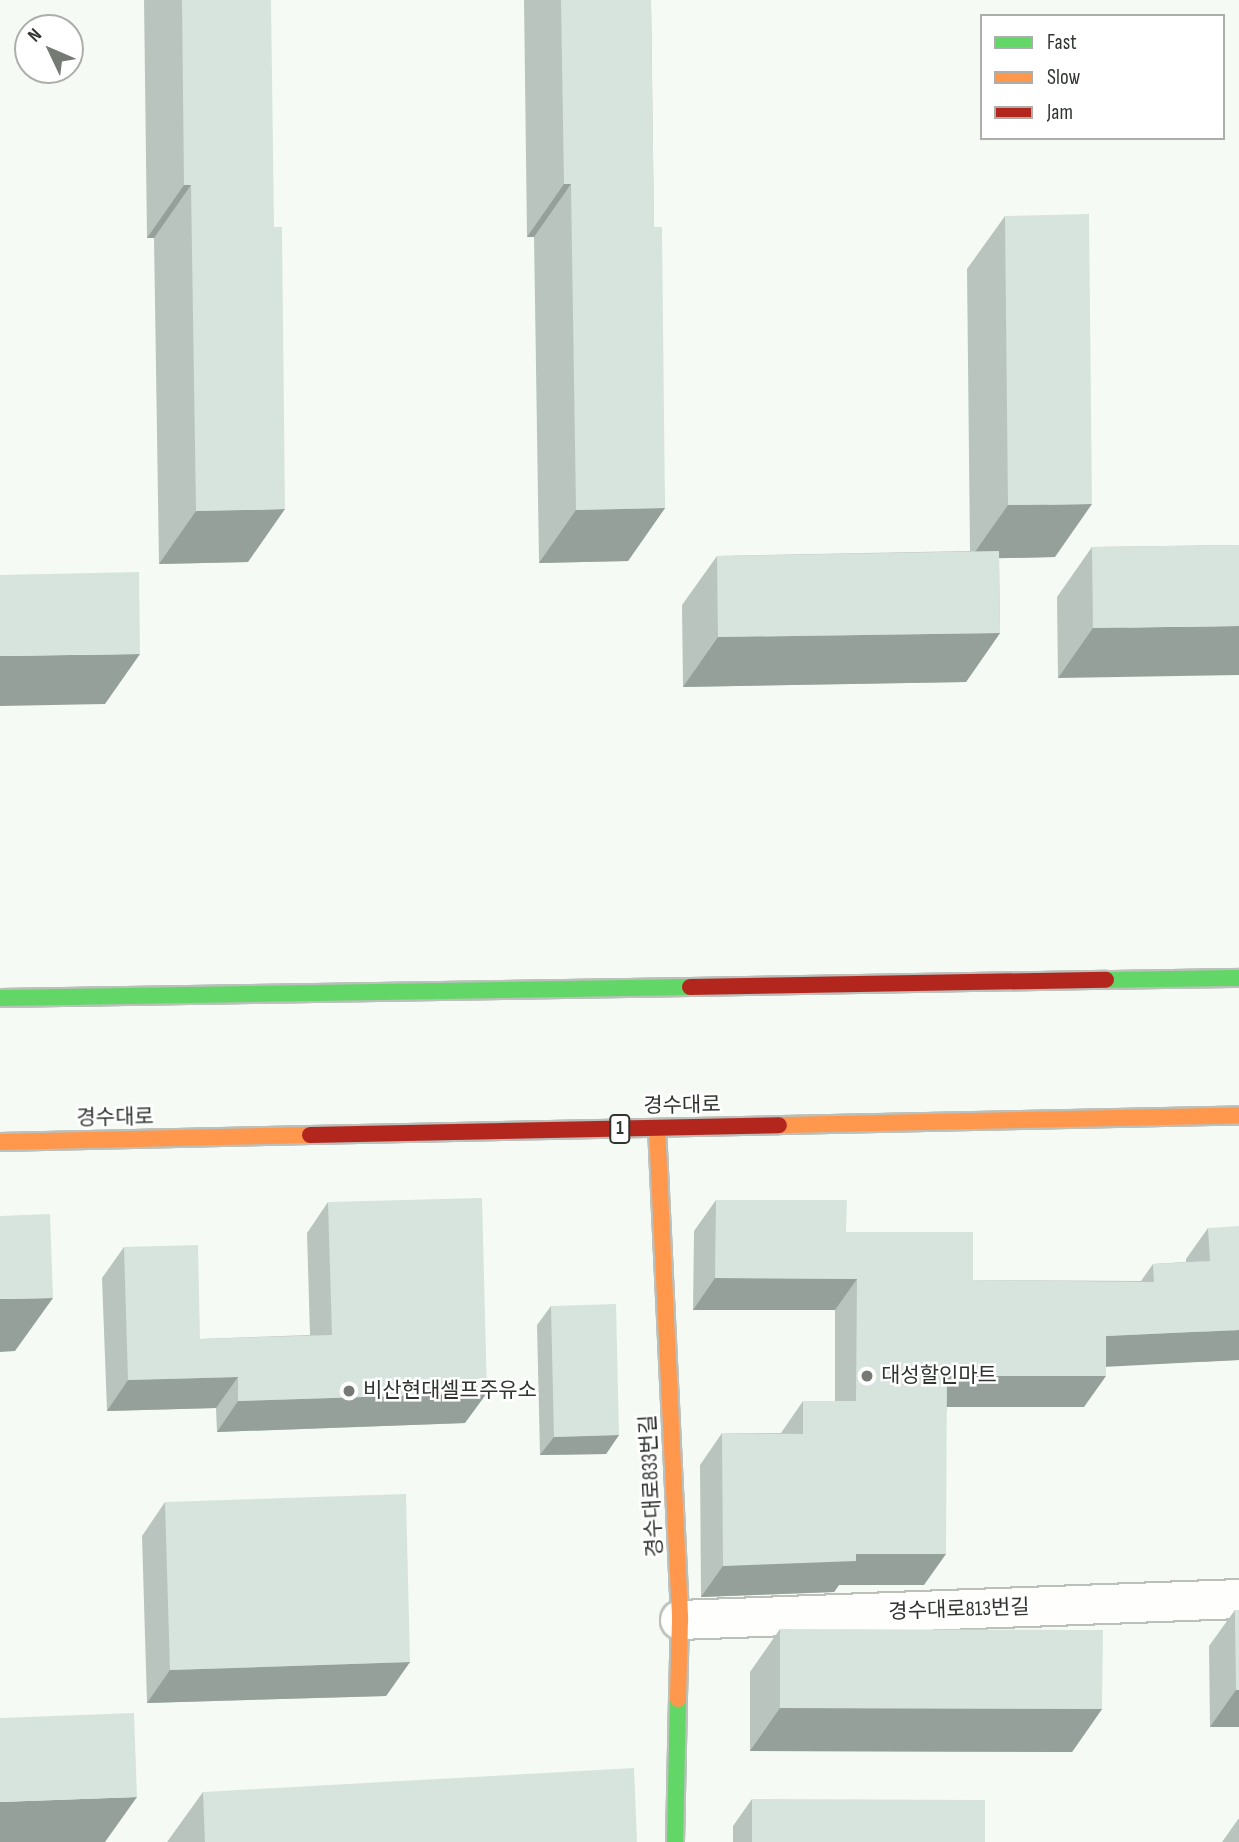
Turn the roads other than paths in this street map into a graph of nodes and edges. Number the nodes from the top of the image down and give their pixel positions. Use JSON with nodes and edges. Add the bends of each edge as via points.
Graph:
{"nodes":[{"id":1,"x":1239,"y":978,"type":"edge"},
{"id":2,"x":0,"y":998,"type":"edge"},
{"id":3,"x":1239,"y":1115,"type":"edge"},
{"id":4,"x":657,"y":1128,"type":"junction"},
{"id":5,"x":0,"y":1142,"type":"edge"},
{"id":6,"x":1239,"y":1599,"type":"edge"},
{"id":7,"x":680,"y":1620,"type":"junction"},
{"id":8,"x":675,"y":1842,"type":"edge"}],
"edges":[{"from":1,"to":2,"type":"main road"},
{"from":3,"to":4,"type":"main road","name":"경수대로","number":"1"},
{"from":4,"to":5,"type":"main road","name":"경수대로","number":"1"},
{"from":4,"to":7,"type":"main road","name":"경수대로833번길"},
{"from":6,"to":7,"type":"street","name":"경수대로813번길"},
{"from":7,"to":8,"type":"main road","name":"경수대로833번길"}]}
